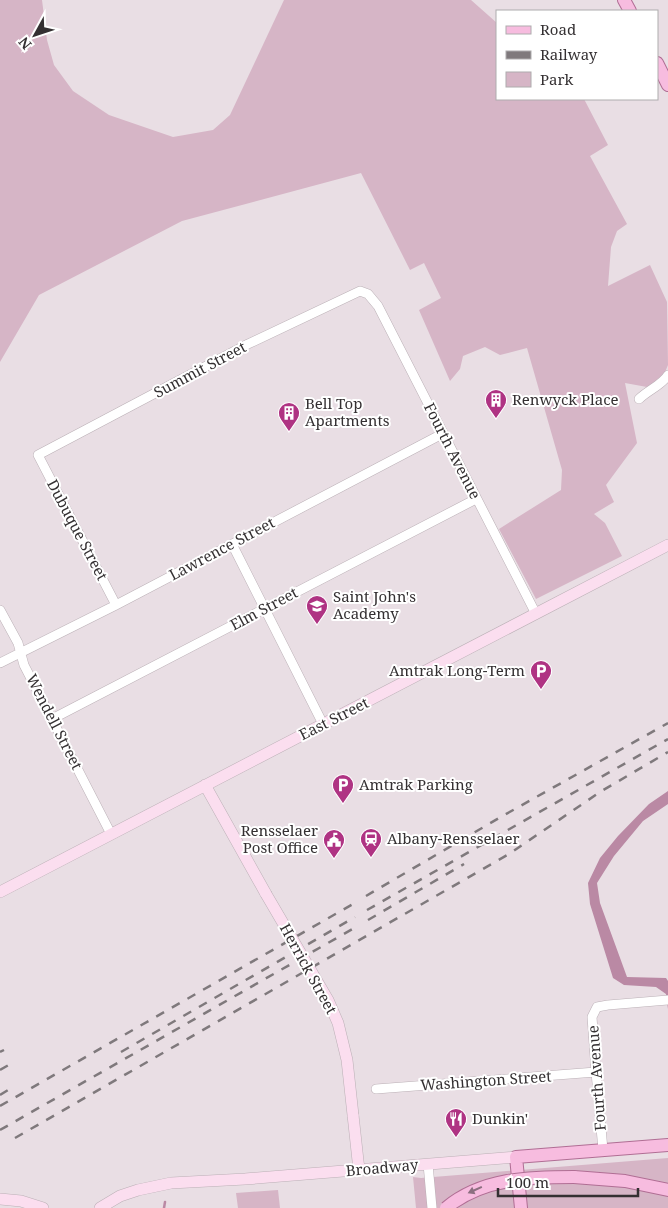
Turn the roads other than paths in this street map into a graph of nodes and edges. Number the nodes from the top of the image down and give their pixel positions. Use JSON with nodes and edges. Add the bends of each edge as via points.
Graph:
{"nodes":[{"id":1,"x":658,"y":66,"type":"edge"},
{"id":2,"x":668,"y":85,"type":"edge"},
{"id":3,"x":364,"y":292,"type":"joint"},
{"id":4,"x":668,"y":375,"type":"edge"},
{"id":5,"x":639,"y":399,"type":"dead end"},
{"id":6,"x":442,"y":434,"type":"junction"},
{"id":7,"x":38,"y":455,"type":"joint"},
{"id":8,"x":476,"y":499,"type":"junction"},
{"id":9,"x":232,"y":544,"type":"junction"},
{"id":10,"x":668,"y":546,"type":"edge"},
{"id":11,"x":116,"y":604,"type":"junction"},
{"id":12,"x":264,"y":608,"type":"junction"},
{"id":13,"x":0,"y":610,"type":"edge"},
{"id":14,"x":536,"y":614,"type":"junction"},
{"id":15,"x":20,"y":653,"type":"junction"},
{"id":16,"x":0,"y":663,"type":"edge"},
{"id":17,"x":52,"y":719,"type":"junction"},
{"id":18,"x":323,"y":724,"type":"junction"},
{"id":19,"x":205,"y":785,"type":"junction"},
{"id":20,"x":111,"y":834,"type":"junction"},
{"id":21,"x":0,"y":892,"type":"edge"},
{"id":22,"x":667,"y":1000,"type":"edge"},
{"id":23,"x":596,"y":1072,"type":"junction"},
{"id":24,"x":376,"y":1089,"type":"dead end"},
{"id":25,"x":668,"y":1145,"type":"edge"},
{"id":26,"x":603,"y":1150,"type":"junction"},
{"id":27,"x":516,"y":1157,"type":"junction"},
{"id":28,"x":428,"y":1164,"type":"junction"},
{"id":29,"x":359,"y":1170,"type":"junction"},
{"id":30,"x":668,"y":1190,"type":"edge"},
{"id":31,"x":0,"y":1200,"type":"edge"},
{"id":32,"x":42,"y":1208,"type":"edge"},
{"id":33,"x":100,"y":1208,"type":"edge"},
{"id":34,"x":432,"y":1208,"type":"edge"},
{"id":35,"x":446,"y":1208,"type":"edge"},
{"id":36,"x":521,"y":1208,"type":"edge"}],
"edges":[{"from":1,"to":2,"type":"main road"},
{"from":3,"to":6,"type":"street","name":"Fourth Avenue","via":[[378,306]]},
{"from":3,"to":7,"type":"street","name":"Summit Street","via":[[350,295],[248,344]]},
{"from":4,"to":5,"type":"street"},
{"from":6,"to":8,"type":"street","name":"Fourth Avenue"},
{"from":6,"to":9,"type":"street","name":"Lawrence Street"},
{"from":7,"to":11,"type":"street","name":"Dubuque Street"},
{"from":8,"to":12,"type":"street","name":"Elm Street"},
{"from":8,"to":14,"type":"street","name":"Fourth Avenue"},
{"from":9,"to":11,"type":"street","name":"Lawrence Street"},
{"from":9,"to":12,"type":"street"},
{"from":10,"to":14,"type":"street","name":"East Street"},
{"from":11,"to":15,"type":"street","name":"Lawrence Street"},
{"from":12,"to":17,"type":"street","name":"Elm Street"},
{"from":12,"to":18,"type":"street"},
{"from":13,"to":15,"type":"street","name":"Wendell Street"},
{"from":14,"to":18,"type":"street","name":"East Street"},
{"from":15,"to":16,"type":"street","name":"Lawrence Street"},
{"from":15,"to":17,"type":"street","name":"Wendell Street"},
{"from":17,"to":20,"type":"street","name":"Wendell Street"},
{"from":18,"to":19,"type":"street","name":"East Street"},
{"from":19,"to":20,"type":"street","name":"East Street"},
{"from":19,"to":29,"type":"street","name":"Herrick Street","bridge":true,"via":[[336,1018],[347,1060]]},
{"from":20,"to":21,"type":"street","name":"East Street"},
{"from":22,"to":23,"type":"street","name":"Fourth Avenue","via":[[597,1007],[592,1017]]},
{"from":23,"to":24,"type":"street","name":"Washington Street"},
{"from":23,"to":26,"type":"street","name":"Fourth Avenue"},
{"from":25,"to":26,"type":"main road","name":"Broadway"},
{"from":26,"to":27,"type":"main road","name":"Broadway"},
{"from":27,"to":28,"type":"street","name":"Broadway"},
{"from":27,"to":36,"type":"main road"},
{"from":28,"to":29,"type":"street","name":"Broadway"},
{"from":28,"to":34,"type":"street"},
{"from":29,"to":33,"type":"street","name":"Broadway","via":[[159,1185],[130,1192]]},
{"from":30,"to":35,"type":"main road","one_way":true,"bridge":true,"via":[[591,1177],[532,1178],[482,1187]]},
{"from":31,"to":32,"type":"street","via":[[20,1201]]}]}
